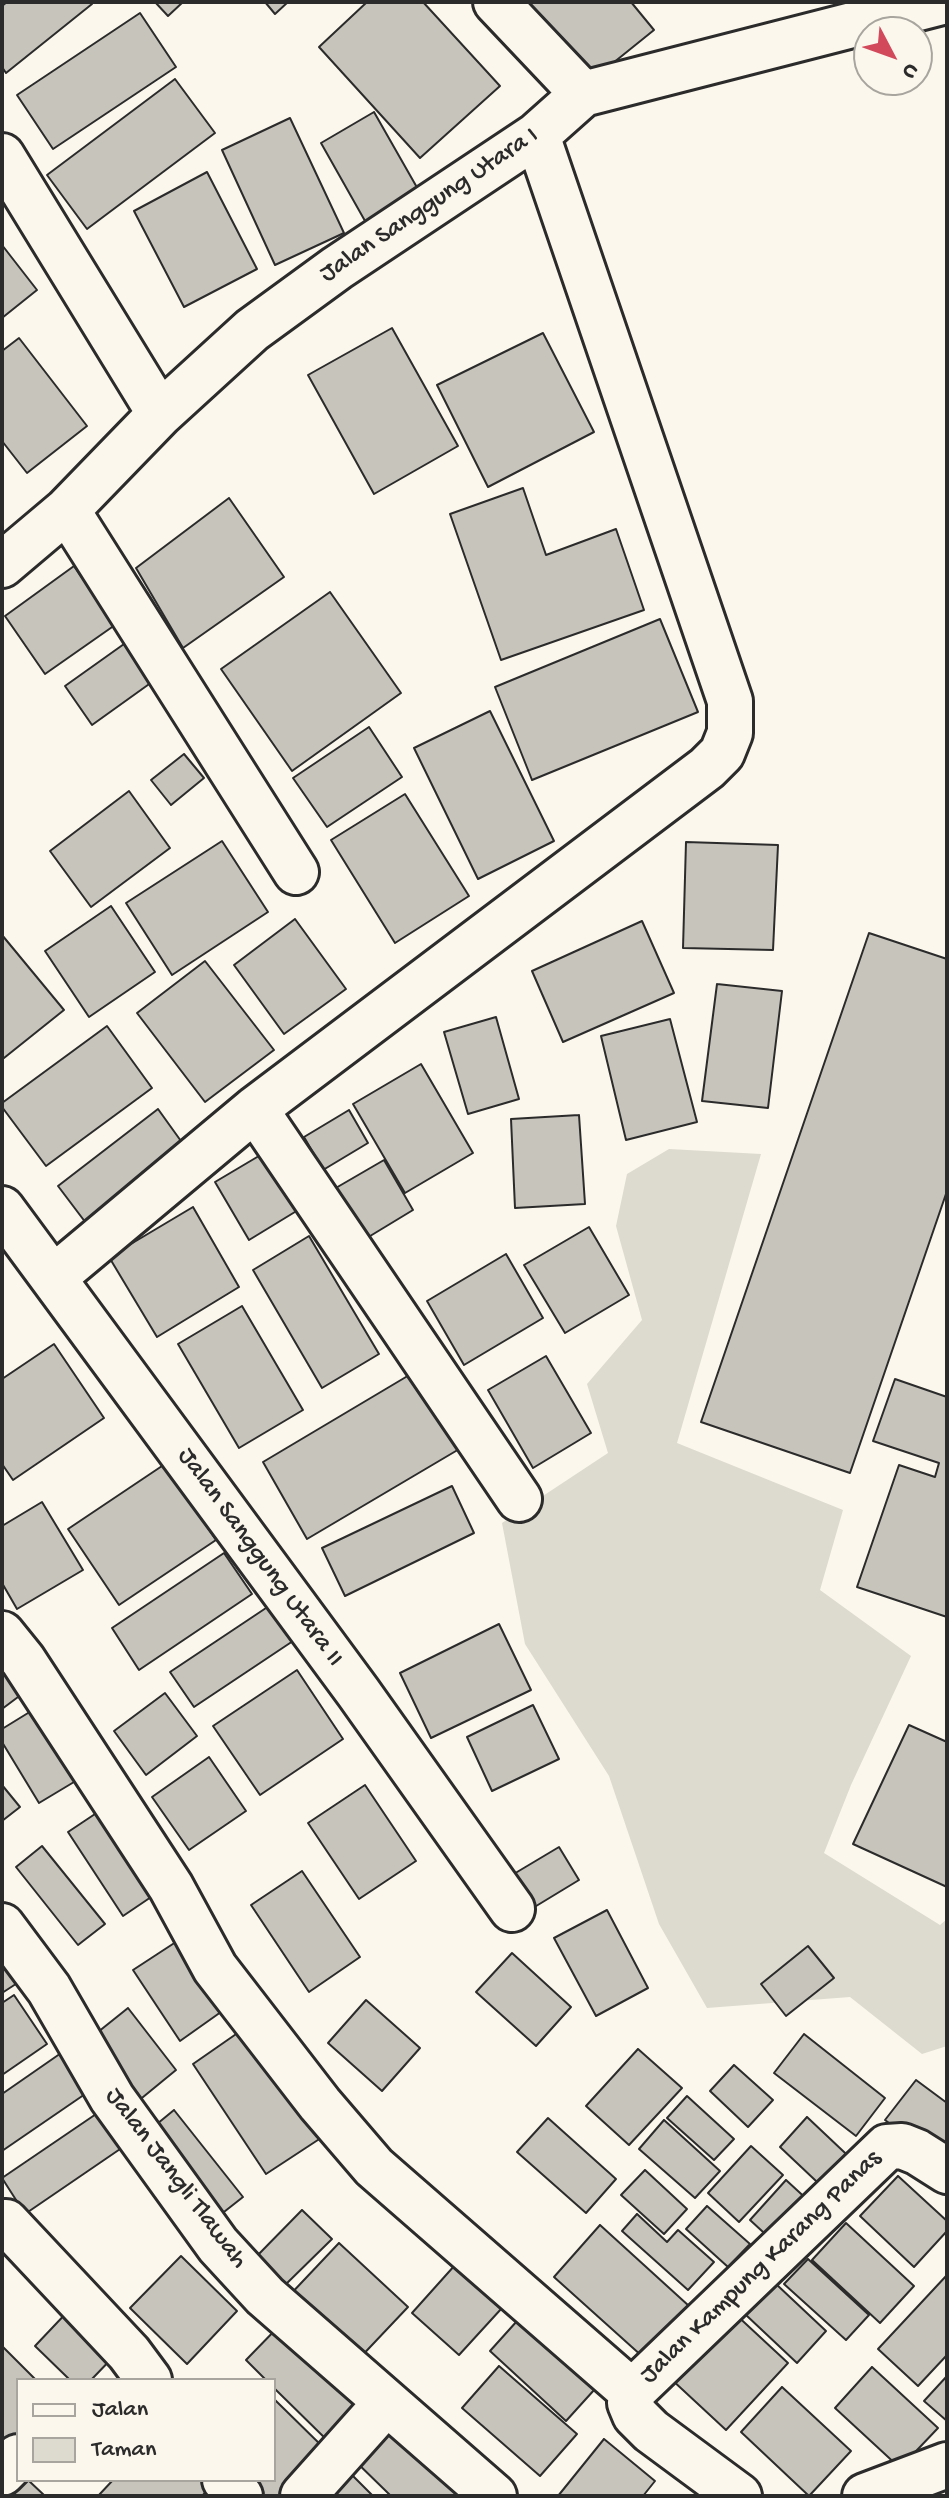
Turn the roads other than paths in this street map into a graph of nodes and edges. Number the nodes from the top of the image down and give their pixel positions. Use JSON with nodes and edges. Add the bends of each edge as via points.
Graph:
{"nodes":[{"id":1,"x":496,"y":2,"type":"edge"},
{"id":2,"x":942,"y":2,"type":"edge"},
{"id":3,"x":583,"y":94,"type":"junction"},
{"id":4,"x":537,"y":135,"type":"junction"},
{"id":5,"x":2,"y":156,"type":"edge"},
{"id":6,"x":160,"y":414,"type":"junction"},
{"id":7,"x":67,"y":510,"type":"junction"},
{"id":8,"x":2,"y":565,"type":"edge"},
{"id":9,"x":296,"y":872,"type":"dead end"},
{"id":10,"x":255,"y":1109,"type":"junction"},
{"id":11,"x":2,"y":1209,"type":"edge"},
{"id":12,"x":53,"y":1278,"type":"junction"},
{"id":13,"x":519,"y":1499,"type":"dead end"},
{"id":14,"x":2,"y":1634,"type":"edge"},
{"id":15,"x":512,"y":1909,"type":"dead end"},
{"id":16,"x":2,"y":1926,"type":"edge"},
{"id":17,"x":947,"y":2171,"type":"edge"},
{"id":18,"x":2,"y":2222,"type":"edge"},
{"id":19,"x":148,"y":2378,"type":"edge"},
{"id":20,"x":632,"y":2392,"type":"junction"},
{"id":21,"x":386,"y":2403,"type":"junction"},
{"id":22,"x":947,"y":2465,"type":"edge"},
{"id":23,"x":303,"y":2496,"type":"edge"},
{"id":24,"x":494,"y":2496,"type":"edge"},
{"id":25,"x":739,"y":2496,"type":"edge"},
{"id":26,"x":865,"y":2496,"type":"edge"}],
"edges":[{"from":1,"to":3,"type":"street"},
{"from":2,"to":3,"type":"street","name":"Jalan Sanggung Utara I"},
{"from":3,"to":4,"type":"street","name":"Jalan Sanggung Utara I"},
{"from":4,"to":6,"type":"street","name":"Jalan Sanggung Utara I","via":[[252,330]]},
{"from":4,"to":10,"type":"street","via":[[730,701],[730,733],[722,753],[707,768]]},
{"from":5,"to":6,"type":"street"},
{"from":6,"to":7,"type":"street","name":"Jalan Sanggung Utara I"},
{"from":7,"to":8,"type":"street","name":"Jalan Sanggung Utara I"},
{"from":7,"to":9,"type":"street"},
{"from":10,"to":12,"type":"street"},
{"from":10,"to":13,"type":"street"},
{"from":11,"to":12,"type":"street","name":"Jalan Sanggung Utara II"},
{"from":12,"to":15,"type":"street","name":"Jalan Sanggung Utara II"},
{"from":14,"to":20,"type":"street","via":[[171,1887],[215,1968],[320,2104],[374,2167]]},
{"from":16,"to":21,"type":"street","name":"Jalan Jangli Tlawah","via":[[49,1989],[112,2098],[218,2245],[265,2296]]},
{"from":17,"to":20,"type":"street","name":"Jalan Kampung Karang Panas","via":[[902,2146],[887,2147]]},
{"from":18,"to":19,"type":"street"},
{"from":20,"to":25,"type":"street","name":"Jalan Kampung Karang Panas","via":[[635,2415],[651,2431]]},
{"from":21,"to":23,"type":"street"},
{"from":21,"to":24,"type":"street","name":"Jalan Jangli Tlawah"},
{"from":22,"to":26,"type":"street"}]}
